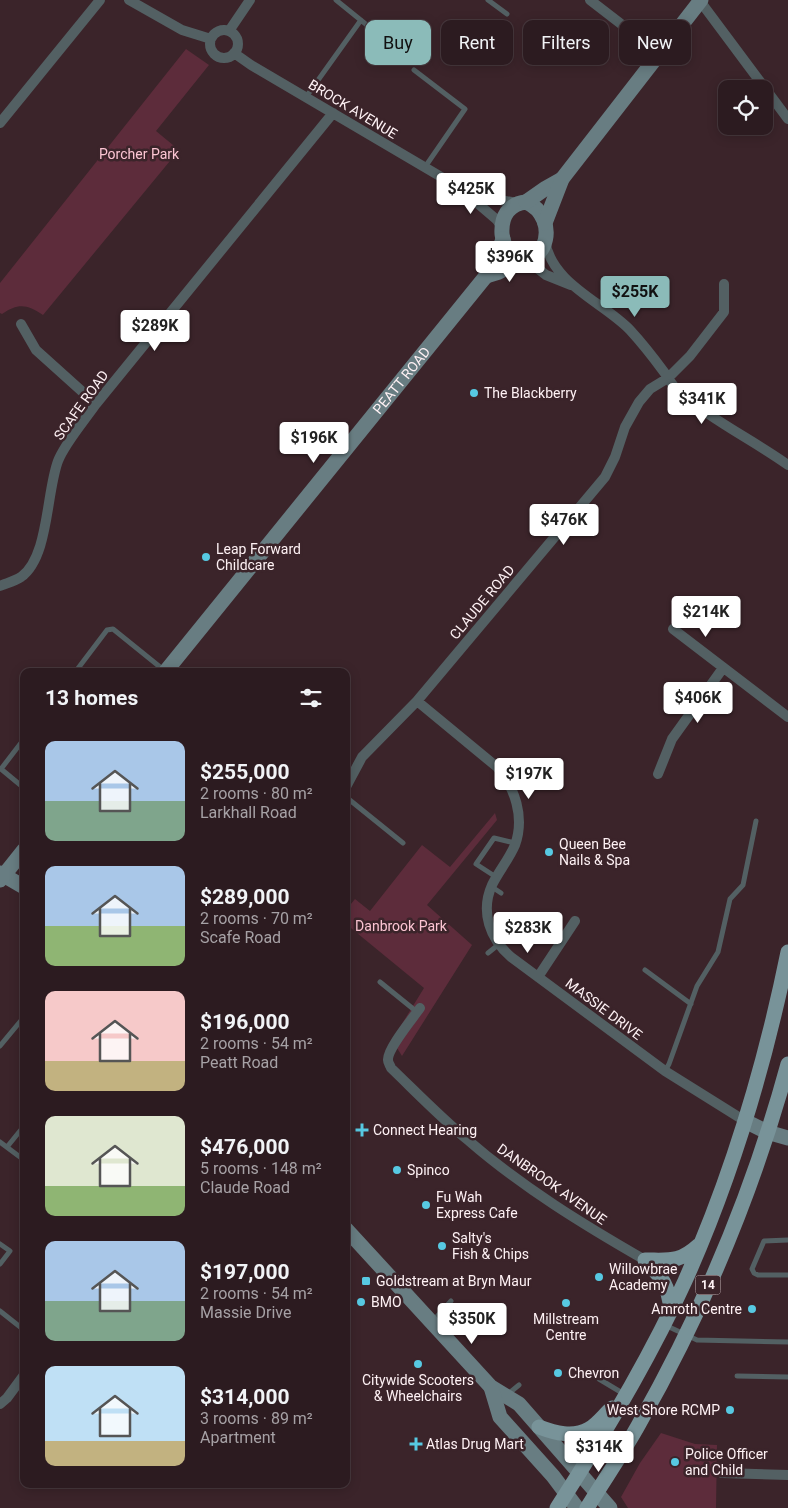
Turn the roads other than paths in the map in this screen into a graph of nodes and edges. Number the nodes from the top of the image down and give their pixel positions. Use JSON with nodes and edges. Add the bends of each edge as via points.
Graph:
{"nodes":[{"id":1,"x":100,"y":0,"type":"edge"},
{"id":2,"x":129,"y":0,"type":"edge"},
{"id":3,"x":250,"y":0,"type":"edge"},
{"id":4,"x":336,"y":0,"type":"edge"},
{"id":5,"x":488,"y":0,"type":"edge"},
{"id":6,"x":590,"y":0,"type":"edge"},
{"id":7,"x":701,"y":1,"type":"edge"},
{"id":8,"x":507,"y":14,"type":"dead end"},
{"id":9,"x":361,"y":20,"type":"junction"},
{"id":10,"x":686,"y":20,"type":"edge"},
{"id":11,"x":619,"y":22,"type":"edge"},
{"id":12,"x":365,"y":23,"type":"edge"},
{"id":13,"x":229,"y":31,"type":"junction"},
{"id":14,"x":211,"y":39,"type":"junction"},
{"id":15,"x":234,"y":53,"type":"junction"},
{"id":16,"x":651,"y":65,"type":"edge"},
{"id":17,"x":414,"y":70,"type":"dead end"},
{"id":18,"x":306,"y":97,"type":"junction"},
{"id":19,"x":333,"y":113,"type":"junction"},
{"id":20,"x":788,"y":119,"type":"edge"},
{"id":21,"x":0,"y":124,"type":"edge"},
{"id":22,"x":424,"y":167,"type":"junction"},
{"id":23,"x":562,"y":179,"type":"junction"},
{"id":24,"x":460,"y":188,"type":"junction"},
{"id":25,"x":521,"y":203,"type":"junction"},
{"id":26,"x":545,"y":223,"type":"junction"},
{"id":27,"x":502,"y":233,"type":"junction"},
{"id":28,"x":545,"y":241,"type":"junction"},
{"id":29,"x":524,"y":260,"type":"junction"},
{"id":30,"x":486,"y":276,"type":"junction"},
{"id":31,"x":724,"y":284,"type":"dead end"},
{"id":32,"x":574,"y":287,"type":"junction"},
{"id":33,"x":21,"y":324,"type":"dead end"},
{"id":34,"x":668,"y":378,"type":"junction"},
{"id":35,"x":96,"y":404,"type":"junction"},
{"id":36,"x":788,"y":465,"type":"edge"},
{"id":37,"x":0,"y":586,"type":"edge"},
{"id":38,"x":673,"y":629,"type":"dead end"},
{"id":39,"x":78,"y":668,"type":"edge"},
{"id":40,"x":162,"y":668,"type":"edge"},
{"id":41,"x":168,"y":668,"type":"edge"},
{"id":42,"x":723,"y":668,"type":"junction"},
{"id":43,"x":417,"y":701,"type":"junction"},
{"id":44,"x":788,"y":717,"type":"edge"},
{"id":45,"x":20,"y":744,"type":"edge"},
{"id":46,"x":658,"y":774,"type":"dead end"},
{"id":47,"x":350,"y":780,"type":"edge"},
{"id":48,"x":20,"y":785,"type":"edge"},
{"id":49,"x":350,"y":800,"type":"edge"},
{"id":50,"x":756,"y":821,"type":"dead end"},
{"id":51,"x":515,"y":843,"type":"junction"},
{"id":52,"x":403,"y":844,"type":"dead end"},
{"id":53,"x":20,"y":855,"type":"edge"},
{"id":54,"x":1,"y":876,"type":"edge"},
{"id":55,"x":494,"y":882,"type":"junction"},
{"id":56,"x":20,"y":885,"type":"edge"},
{"id":57,"x":500,"y":893,"type":"dead end"},
{"id":58,"x":575,"y":921,"type":"dead end"},
{"id":59,"x":504,"y":947,"type":"junction"},
{"id":60,"x":488,"y":952,"type":"dead end"},
{"id":61,"x":788,"y":952,"type":"edge"},
{"id":62,"x":645,"y":970,"type":"dead end"},
{"id":63,"x":538,"y":977,"type":"junction"},
{"id":64,"x":380,"y":982,"type":"dead end"},
{"id":65,"x":691,"y":1004,"type":"junction"},
{"id":66,"x":419,"y":1010,"type":"joint"},
{"id":67,"x":20,"y":1022,"type":"edge"},
{"id":68,"x":0,"y":1046,"type":"edge"},
{"id":69,"x":788,"y":1064,"type":"edge"},
{"id":70,"x":665,"y":1071,"type":"junction"},
{"id":71,"x":745,"y":1120,"type":"junction"},
{"id":72,"x":20,"y":1131,"type":"edge"},
{"id":73,"x":767,"y":1132,"type":"junction"},
{"id":74,"x":788,"y":1138,"type":"edge"},
{"id":75,"x":0,"y":1142,"type":"edge"},
{"id":76,"x":7,"y":1147,"type":"junction"},
{"id":77,"x":20,"y":1157,"type":"edge"},
{"id":78,"x":350,"y":1234,"type":"edge"},
{"id":79,"x":788,"y":1240,"type":"edge"},
{"id":80,"x":0,"y":1244,"type":"edge"},
{"id":81,"x":700,"y":1244,"type":"junction"},
{"id":82,"x":644,"y":1260,"type":"junction"},
{"id":83,"x":0,"y":1264,"type":"edge"},
{"id":84,"x":788,"y":1275,"type":"edge"},
{"id":85,"x":451,"y":1301,"type":"dead end"},
{"id":86,"x":671,"y":1310,"type":"junction"},
{"id":87,"x":0,"y":1311,"type":"edge"},
{"id":88,"x":432,"y":1324,"type":"junction"},
{"id":89,"x":664,"y":1324,"type":"junction"},
{"id":90,"x":20,"y":1327,"type":"edge"},
{"id":91,"x":686,"y":1335,"type":"junction"},
{"id":92,"x":788,"y":1342,"type":"edge"},
{"id":93,"x":737,"y":1376,"type":"dead end"},
{"id":94,"x":788,"y":1377,"type":"edge"},
{"id":95,"x":598,"y":1379,"type":"dead end"},
{"id":96,"x":20,"y":1380,"type":"edge"},
{"id":97,"x":519,"y":1386,"type":"dead end"},
{"id":98,"x":491,"y":1387,"type":"junction"},
{"id":99,"x":626,"y":1395,"type":"junction"},
{"id":100,"x":506,"y":1396,"type":"junction"},
{"id":101,"x":0,"y":1404,"type":"edge"},
{"id":102,"x":539,"y":1426,"type":"junction"},
{"id":103,"x":579,"y":1472,"type":"junction"},
{"id":104,"x":722,"y":1474,"type":"dead end"},
{"id":105,"x":788,"y":1476,"type":"edge"},
{"id":106,"x":597,"y":1493,"type":"junction"},
{"id":107,"x":566,"y":1494,"type":"junction"},
{"id":108,"x":557,"y":1508,"type":"edge"},
{"id":109,"x":577,"y":1508,"type":"edge"},
{"id":110,"x":587,"y":1508,"type":"edge"},
{"id":111,"x":610,"y":1508,"type":"edge"}],
"edges":[{"from":1,"to":21,"type":"street"},
{"from":2,"to":14,"type":"street","via":[[182,30]]},
{"from":3,"to":13,"type":"street"},
{"from":4,"to":9,"type":"lane"},
{"from":5,"to":8,"type":"lane"},
{"from":6,"to":11,"type":"street"},
{"from":7,"to":10,"type":"street"},
{"from":7,"to":20,"type":"street"},
{"from":9,"to":12,"type":"lane"},
{"from":9,"to":18,"type":"lane"},
{"from":13,"to":14,"type":"street","via":[[216,32]]},
{"from":13,"to":15,"type":"street","via":[[238,45]]},
{"from":14,"to":15,"type":"street","via":[[211,48],[217,56],[226,57]]},
{"from":15,"to":18,"type":"street","name":"BROCK AVENUE"},
{"from":16,"to":23,"type":"street"},
{"from":17,"to":22,"type":"lane","via":[[465,110]]},
{"from":18,"to":19,"type":"street","name":"BROCK AVENUE"},
{"from":19,"to":22,"type":"street","name":"BROCK AVENUE"},
{"from":19,"to":35,"type":"street","name":"SCAFE ROAD"},
{"from":22,"to":24,"type":"street","name":"BROCK AVENUE"},
{"from":23,"to":25,"type":"street"},
{"from":23,"to":26,"type":"street"},
{"from":24,"to":25,"type":"street","name":"BROCK AVENUE","via":[[489,198]]},
{"from":24,"to":27,"type":"street","name":"BROCK AVENUE","via":[[497,220]]},
{"from":25,"to":26,"type":"street","via":[[538,210]]},
{"from":25,"to":27,"type":"street","via":[[510,207],[506,213]]},
{"from":26,"to":28,"type":"street"},
{"from":27,"to":29,"type":"street","via":[[509,252]]},
{"from":27,"to":30,"type":"street","name":"PEATT ROAD","via":[[499,251]]},
{"from":28,"to":29,"type":"street","via":[[538,254]]},
{"from":28,"to":32,"type":"street","via":[[547,253]]},
{"from":29,"to":30,"type":"street","name":"PEATT ROAD"},
{"from":29,"to":32,"type":"street","via":[[546,275]]},
{"from":30,"to":41,"type":"street","name":"PEATT ROAD"},
{"from":31,"to":34,"type":"street","name":"CLAUDE ROAD","via":[[724,312],[690,356]]},
{"from":32,"to":34,"type":"street","via":[[629,329]]},
{"from":33,"to":35,"type":"street","via":[[36,350]]},
{"from":34,"to":36,"type":"street","via":[[678,392],[706,413]]},
{"from":34,"to":43,"type":"street","name":"CLAUDE ROAD","via":[[650,389],[635,409],[605,477]]},
{"from":35,"to":37,"type":"street","name":"SCAFE ROAD","via":[[59,460],[35,560],[22,576]]},
{"from":38,"to":42,"type":"street"},
{"from":39,"to":40,"type":"lane","via":[[107,630],[113,629]]},
{"from":42,"to":44,"type":"street"},
{"from":42,"to":46,"type":"street","via":[[672,739]]},
{"from":43,"to":47,"type":"street","name":"CLAUDE ROAD","via":[[362,757]]},
{"from":43,"to":51,"type":"street","via":[[505,776],[518,806]]},
{"from":45,"to":48,"type":"lane","via":[[1,769]]},
{"from":49,"to":52,"type":"lane"},
{"from":50,"to":65,"type":"lane","via":[[743,885],[730,899],[718,952],[697,986]]},
{"from":51,"to":55,"type":"street"},
{"from":51,"to":55,"type":"lane","via":[[494,838],[476,864]]},
{"from":53,"to":54,"type":"street"},
{"from":54,"to":56,"type":"street"},
{"from":55,"to":57,"type":"lane"},
{"from":55,"to":59,"type":"street","via":[[486,910],[492,934]]},
{"from":58,"to":63,"type":"street"},
{"from":59,"to":60,"type":"lane"},
{"from":59,"to":63,"type":"street","name":"MASSIE DRIVE"},
{"from":61,"to":71,"type":"main road","number":"14"},
{"from":62,"to":65,"type":"lane"},
{"from":63,"to":70,"type":"street","name":"MASSIE DRIVE"},
{"from":64,"to":66,"type":"lane"},
{"from":65,"to":70,"type":"lane"},
{"from":66,"to":82,"type":"street","name":"DANBROOK AVENUE","via":[[390,1052],[391,1068],[502,1168]]},
{"from":67,"to":68,"type":"lane"},
{"from":69,"to":73,"type":"main road","number":"14"},
{"from":70,"to":71,"type":"street","name":"MASSIE DRIVE"},
{"from":71,"to":73,"type":"street"},
{"from":71,"to":81,"type":"main road","number":"14"},
{"from":72,"to":76,"type":"lane"},
{"from":73,"to":74,"type":"street"},
{"from":73,"to":91,"type":"main road","number":"14","via":[[724,1250]]},
{"from":75,"to":76,"type":"lane"},
{"from":76,"to":77,"type":"lane"},
{"from":78,"to":88,"type":"street"},
{"from":79,"to":84,"type":"lane","via":[[764,1241],[752,1269],[758,1275]]},
{"from":80,"to":83,"type":"lane","via":[[10,1252]]},
{"from":81,"to":82,"type":"main road","via":[[688,1255],[675,1260]]},
{"from":81,"to":86,"type":"main road","number":"14"},
{"from":82,"to":86,"type":"main road","via":[[663,1278]]},
{"from":85,"to":88,"type":"lane"},
{"from":86,"to":89,"type":"main road","number":"14"},
{"from":87,"to":90,"type":"lane"},
{"from":88,"to":98,"type":"street"},
{"from":89,"to":91,"type":"lane"},
{"from":89,"to":99,"type":"main road","number":"14"},
{"from":91,"to":92,"type":"lane","via":[[697,1340]]},
{"from":91,"to":106,"type":"main road","number":"14","via":[[639,1426]]},
{"from":93,"to":94,"type":"lane"},
{"from":95,"to":99,"type":"lane"},
{"from":96,"to":101,"type":"street"},
{"from":97,"to":100,"type":"lane"},
{"from":98,"to":100,"type":"street"},
{"from":98,"to":107,"type":"street","via":[[500,1417]]},
{"from":99,"to":102,"type":"main road","via":[[589,1429],[571,1434],[552,1432]]},
{"from":99,"to":103,"type":"main road","number":"14"},
{"from":100,"to":102,"type":"street","via":[[519,1404]]},
{"from":102,"to":103,"type":"street"},
{"from":103,"to":106,"type":"street"},
{"from":103,"to":107,"type":"main road","number":"14"},
{"from":104,"to":105,"type":"street"},
{"from":106,"to":110,"type":"main road","number":"14"},
{"from":106,"to":111,"type":"street"},
{"from":107,"to":108,"type":"main road","number":"14"},
{"from":107,"to":109,"type":"street"}]}
